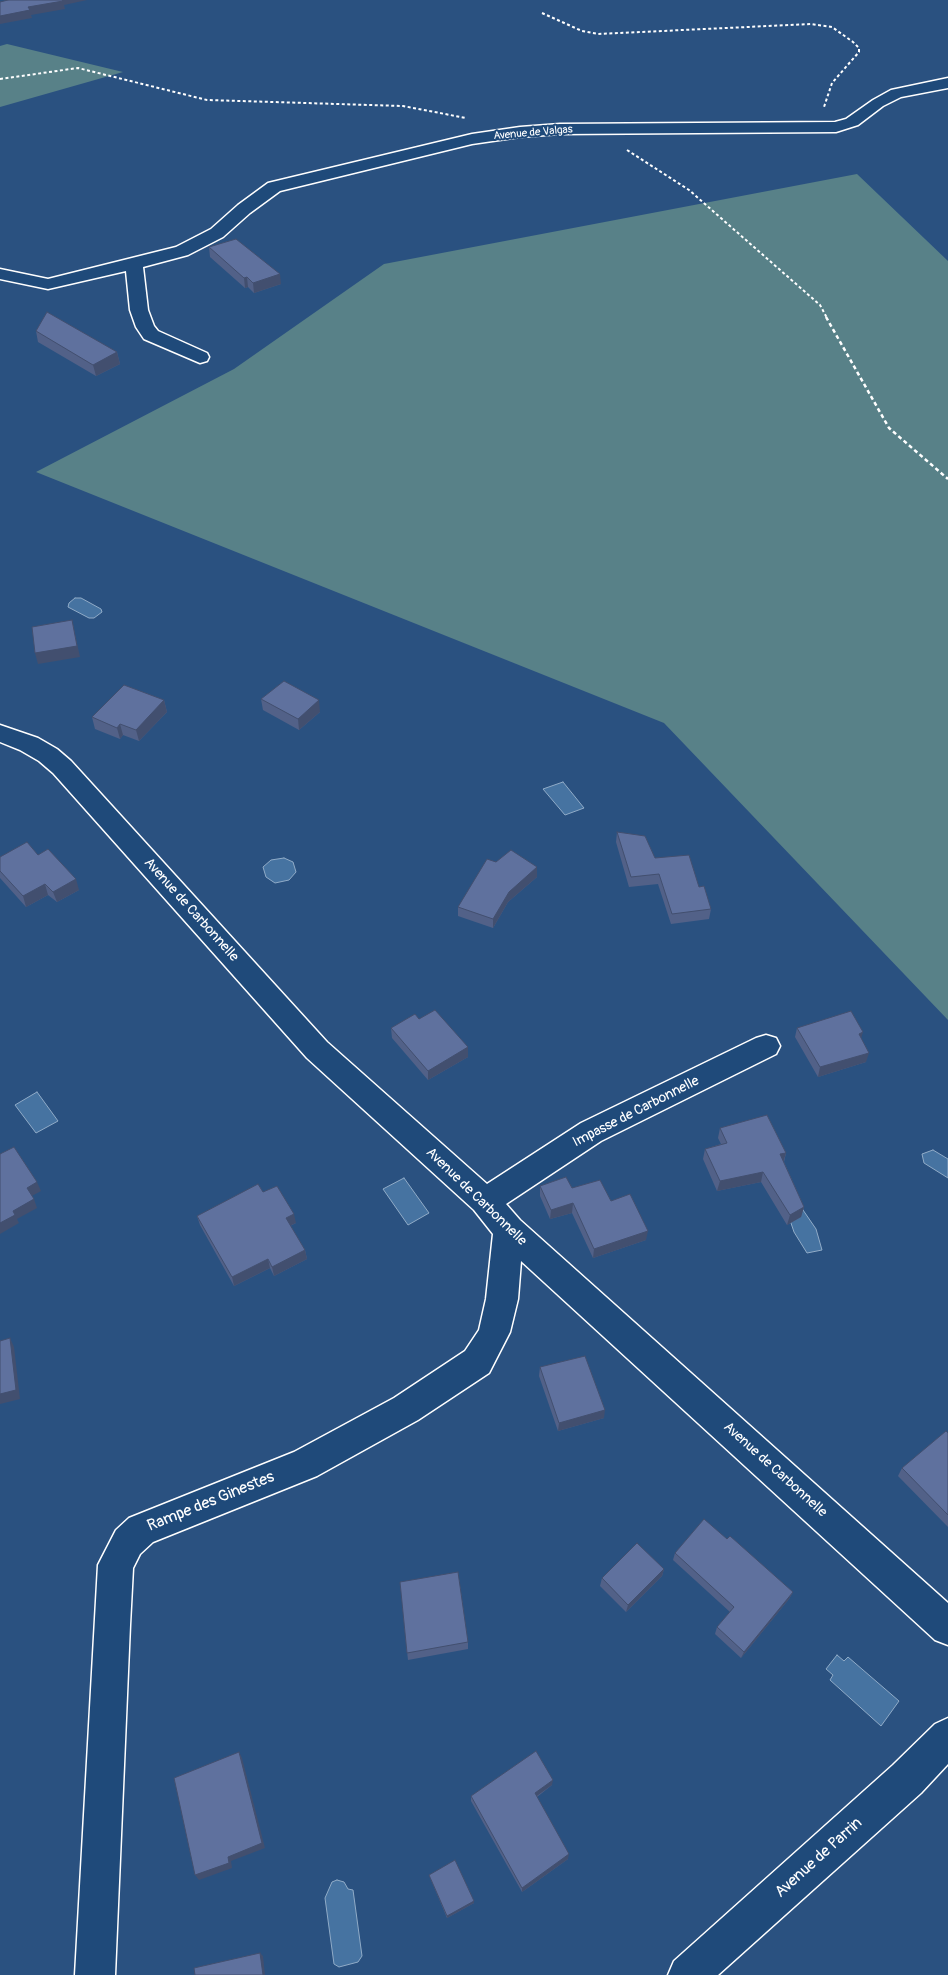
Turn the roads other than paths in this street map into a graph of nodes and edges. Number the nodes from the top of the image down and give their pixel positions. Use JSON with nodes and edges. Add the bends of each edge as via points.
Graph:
{"nodes":[{"id":1,"x":948,"y":83,"type":"edge"},
{"id":2,"x":134,"y":264,"type":"junction"},
{"id":3,"x":0,"y":274,"type":"edge"},
{"id":4,"x":200,"y":357,"type":"dead end"},
{"id":5,"x":0,"y":733,"type":"edge"},
{"id":6,"x":766,"y":1046,"type":"dead end"},
{"id":7,"x":484,"y":1201,"type":"junction"},
{"id":8,"x":509,"y":1230,"type":"junction"},
{"id":9,"x":948,"y":1627,"type":"edge"},
{"id":10,"x":948,"y":1737,"type":"edge"},
{"id":11,"x":95,"y":1975,"type":"edge"},
{"id":12,"x":688,"y":1975,"type":"edge"}],
"edges":[{"from":1,"to":2,"type":"street","name":"Avenue de Valgas","via":[[896,93],[843,126],[539,130],[472,140],[290,182],[264,193],[218,233],[182,251]]},
{"from":2,"to":3,"type":"street","name":"Avenue de Valgas","via":[[48,284]]},
{"from":2,"to":4,"type":"street","via":[[139,310],[145,327],[152,335]]},
{"from":5,"to":7,"type":"street","name":"Avenue de Carbonnelle","via":[[29,744],[62,767],[317,1050]]},
{"from":6,"to":7,"type":"street","name":"Impasse de Carbonnelle","via":[[591,1132]]},
{"from":7,"to":8,"type":"street","name":"Avenue de Carbonnelle"},
{"from":8,"to":9,"type":"street","name":"Avenue de Carbonnelle"},
{"from":8,"to":11,"type":"street","name":"Rampe des Ginestes","via":[[502,1299],[494,1332],[477,1362],[406,1409],[305,1464],[141,1530],[128,1542],[116,1565]]},
{"from":10,"to":12,"type":"street","name":"Avenue de Parrin","via":[[908,1779]]}]}
